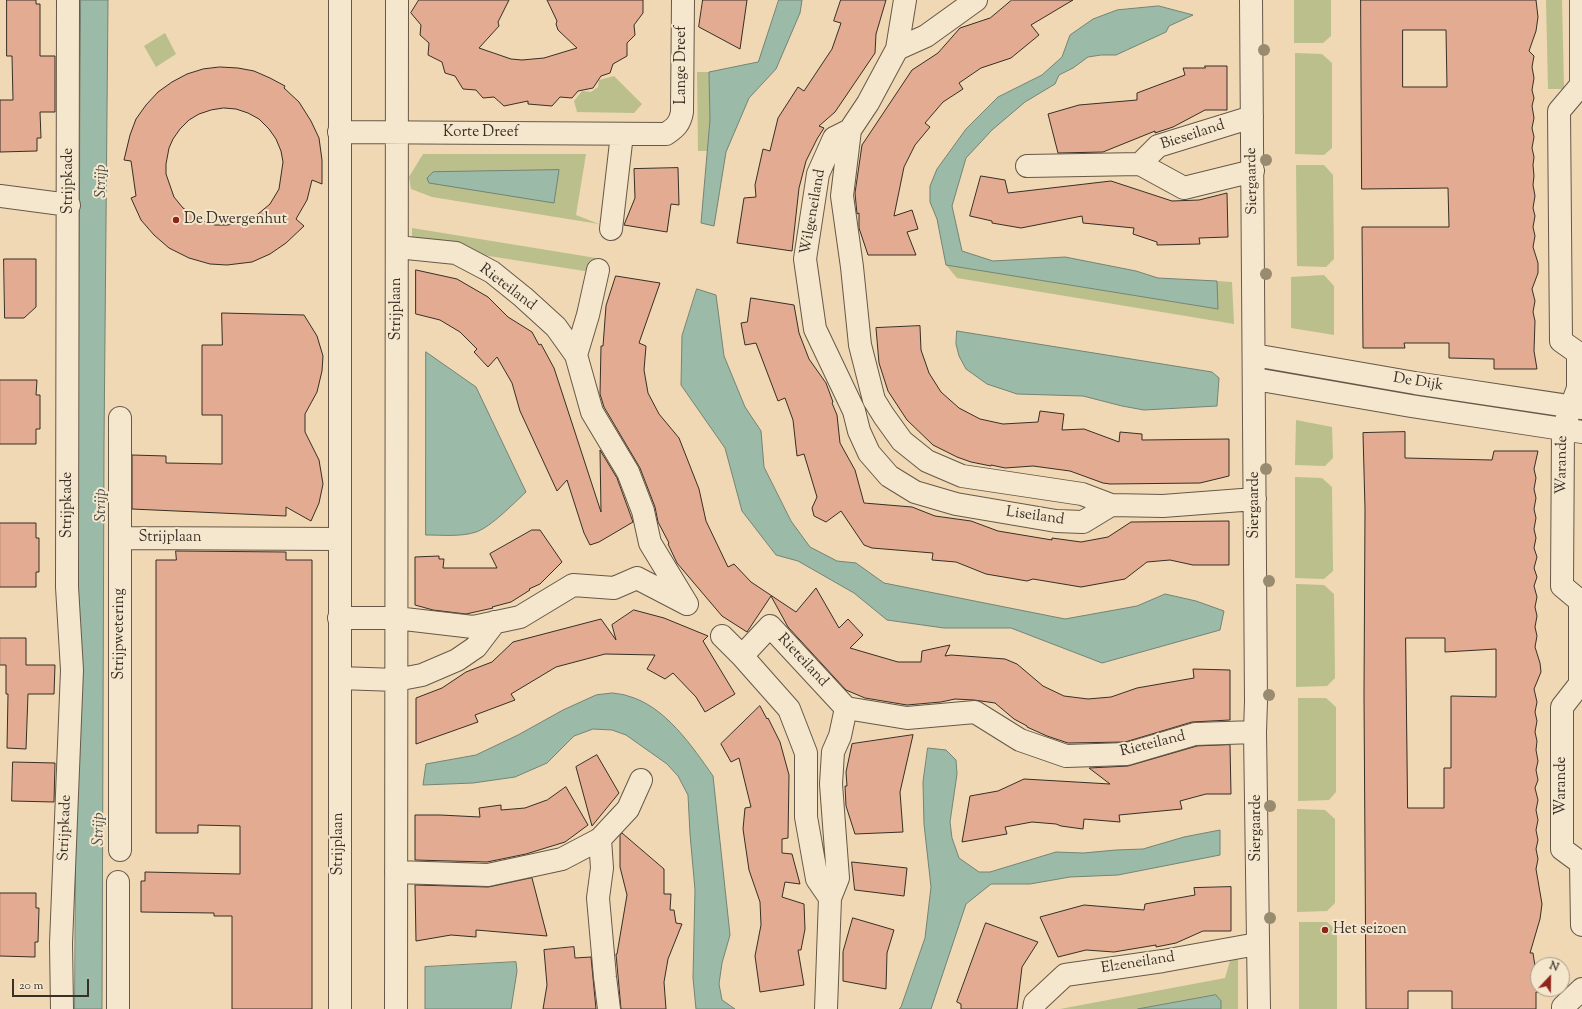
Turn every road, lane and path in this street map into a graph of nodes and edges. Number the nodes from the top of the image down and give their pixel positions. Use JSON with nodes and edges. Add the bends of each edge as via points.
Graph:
{"nodes":[{"id":1,"x":68,"y":0,"type":"edge"},
{"id":2,"x":340,"y":0,"type":"edge"},
{"id":3,"x":397,"y":0,"type":"edge"},
{"id":4,"x":683,"y":0,"type":"edge"},
{"id":5,"x":905,"y":0,"type":"edge"},
{"id":6,"x":976,"y":0,"type":"edge"},
{"id":7,"x":1251,"y":0,"type":"edge"},
{"id":8,"x":1581,"y":0,"type":"edge"},
{"id":9,"x":897,"y":50,"type":"junction"},
{"id":10,"x":1252,"y":117,"type":"junction"},
{"id":11,"x":675,"y":128,"type":"joint"},
{"id":12,"x":850,"y":130,"type":"junction"},
{"id":13,"x":340,"y":132,"type":"junction"},
{"id":14,"x":397,"y":132,"type":"junction"},
{"id":15,"x":622,"y":134,"type":"junction"},
{"id":16,"x":1140,"y":164,"type":"junction"},
{"id":17,"x":1027,"y":166,"type":"dead end"},
{"id":18,"x":1253,"y":171,"type":"junction"},
{"id":19,"x":0,"y":196,"type":"edge"},
{"id":20,"x":69,"y":205,"type":"junction"},
{"id":21,"x":611,"y":229,"type":"dead end"},
{"id":22,"x":397,"y":246,"type":"junction"},
{"id":23,"x":598,"y":270,"type":"dead end"},
{"id":24,"x":808,"y":283,"type":"joint"},
{"id":25,"x":853,"y":288,"type":"joint"},
{"id":26,"x":576,"y":354,"type":"junction"},
{"id":27,"x":1254,"y":355,"type":"junction"},
{"id":28,"x":1255,"y":379,"type":"junction"},
{"id":29,"x":874,"y":400,"type":"junction"},
{"id":30,"x":1576,"y":407,"type":"edge"},
{"id":31,"x":854,"y":411,"type":"junction"},
{"id":32,"x":120,"y":418,"type":"dead end"},
{"id":33,"x":1573,"y":431,"type":"edge"},
{"id":34,"x":962,"y":476,"type":"junction"},
{"id":35,"x":1254,"y":499,"type":"junction"},
{"id":36,"x":956,"y":504,"type":"junction"},
{"id":37,"x":1111,"y":505,"type":"junction"},
{"id":38,"x":120,"y":538,"type":"junction"},
{"id":39,"x":340,"y":539,"type":"junction"},
{"id":40,"x":650,"y":543,"type":"junction"},
{"id":41,"x":637,"y":578,"type":"junction"},
{"id":42,"x":340,"y":618,"type":"junction"},
{"id":43,"x":396,"y":618,"type":"junction"},
{"id":44,"x":495,"y":622,"type":"junction"},
{"id":45,"x":722,"y":636,"type":"dead end"},
{"id":46,"x":742,"y":656,"type":"junction"},
{"id":47,"x":340,"y":678,"type":"junction"},
{"id":48,"x":396,"y":680,"type":"junction"},
{"id":49,"x":846,"y":708,"type":"junction"},
{"id":50,"x":1255,"y":732,"type":"junction"},
{"id":51,"x":806,"y":752,"type":"junction"},
{"id":52,"x":832,"y":752,"type":"junction"},
{"id":53,"x":641,"y":780,"type":"dead end"},
{"id":54,"x":600,"y":839,"type":"junction"},
{"id":55,"x":120,"y":850,"type":"dead end"},
{"id":56,"x":396,"y":872,"type":"junction"},
{"id":57,"x":118,"y":882,"type":"dead end"},
{"id":58,"x":830,"y":898,"type":"junction"},
{"id":59,"x":1582,"y":925,"type":"edge"},
{"id":60,"x":1257,"y":944,"type":"junction"},
{"id":61,"x":1582,"y":989,"type":"edge"},
{"id":62,"x":62,"y":1009,"type":"edge"},
{"id":63,"x":118,"y":1009,"type":"edge"},
{"id":64,"x":340,"y":1009,"type":"edge"},
{"id":65,"x":396,"y":1009,"type":"edge"},
{"id":66,"x":609,"y":1009,"type":"edge"},
{"id":67,"x":826,"y":1009,"type":"edge"},
{"id":68,"x":1034,"y":1009,"type":"edge"},
{"id":69,"x":1259,"y":1009,"type":"edge"},
{"id":70,"x":1563,"y":1009,"type":"edge"}],
"edges":[{"from":1,"to":20,"type":"street","name":"Strijpkade"},
{"from":2,"to":13,"type":"street","name":"Strijplaan"},
{"from":3,"to":14,"type":"street","name":"Strijplaan"},
{"from":4,"to":11,"type":"street","name":"Lange Dreef","via":[[682,112]]},
{"from":5,"to":9,"type":"street","name":"Wilgeneiland"},
{"from":6,"to":9,"type":"street","via":[[926,36]]},
{"from":7,"to":10,"type":"street","name":"Siergaarde"},
{"from":8,"to":30,"type":"street","name":"Warande","via":[[1582,85],[1559,111],[1561,341],[1578,353]]},
{"from":9,"to":12,"type":"street","name":"Wilgeneiland","via":[[868,104]]},
{"from":10,"to":16,"type":"street","name":"Bieseiland","via":[[1158,146]]},
{"from":10,"to":18,"type":"street","name":"Siergaarde"},
{"from":11,"to":15,"type":"street","name":"Korte Dreef","via":[[666,134]]},
{"from":12,"to":24,"type":"street","name":"Wilgeneiland","via":[[834,138],[818,174],[804,259]]},
{"from":12,"to":25,"type":"street","name":"Wilgeneiland","via":[[842,196]]},
{"from":13,"to":14,"type":"street","name":"Korte Dreef"},
{"from":13,"to":39,"type":"street","name":"Strijplaan"},
{"from":14,"to":15,"type":"street","name":"Korte Dreef"},
{"from":14,"to":22,"type":"street","name":"Strijplaan"},
{"from":15,"to":21,"type":"street"},
{"from":16,"to":17,"type":"street","name":"Bieseiland"},
{"from":16,"to":18,"type":"street","name":"Bieseiland","via":[[1184,188]]},
{"from":18,"to":27,"type":"street","name":"Siergaarde"},
{"from":19,"to":20,"type":"street"},
{"from":20,"to":62,"type":"street","name":"Strijpkade","via":[[67,587],[72,670],[61,943]]},
{"from":22,"to":26,"type":"street","name":"Rieteiland","via":[[456,253],[492,272],[556,328]]},
{"from":22,"to":43,"type":"street","name":"Strijplaan"},
{"from":23,"to":26,"type":"street"},
{"from":24,"to":31,"type":"street","name":"Liseiland","via":[[815,329]]},
{"from":25,"to":29,"type":"street","name":"Liseiland","via":[[860,345]]},
{"from":26,"to":40,"type":"street","name":"Rieteiland","via":[[592,412],[628,472],[643,511]]},
{"from":27,"to":28,"type":"street","name":"Siergaarde"},
{"from":27,"to":30,"type":"street","name":"De Dijk"},
{"from":28,"to":33,"type":"street","name":"De Dijk"},
{"from":28,"to":35,"type":"street","name":"Siergaarde"},
{"from":29,"to":31,"type":"street"},
{"from":29,"to":34,"type":"street","name":"Liseiland","via":[[902,441],[927,461]]},
{"from":30,"to":33,"type":"street","name":"Warande"},
{"from":31,"to":36,"type":"street","name":"Liseiland","via":[[859,432],[869,453],[889,476],[915,492]]},
{"from":32,"to":38,"type":"street","name":"Strijpwetering"},
{"from":33,"to":59,"type":"street","name":"Warande","via":[[1562,586],[1580,601],[1580,684],[1562,707],[1562,849],[1581,863]]},
{"from":34,"to":36,"type":"street"},
{"from":34,"to":37,"type":"street","name":"Liseiland","via":[[1082,494]]},
{"from":35,"to":37,"type":"street","name":"Liseiland","via":[[1164,506]]},
{"from":35,"to":50,"type":"street","name":"Siergaarde"},
{"from":36,"to":37,"type":"street","name":"Liseiland","via":[[1056,521],[1083,522]]},
{"from":38,"to":39,"type":"street","name":"Strijplaan"},
{"from":38,"to":55,"type":"street","name":"Strijpwetering"},
{"from":39,"to":42,"type":"street","name":"Strijplaan"},
{"from":40,"to":41,"type":"street"},
{"from":40,"to":41,"type":"street","name":"Rieteiland","via":[[687,604]]},
{"from":41,"to":44,"type":"street","via":[[614,588],[573,585],[520,618]]},
{"from":42,"to":43,"type":"street"},
{"from":42,"to":47,"type":"street","name":"Strijplaan"},
{"from":43,"to":44,"type":"street","via":[[473,627]]},
{"from":43,"to":48,"type":"street","name":"Strijplaan"},
{"from":44,"to":48,"type":"street","via":[[476,647],[457,660],[422,675]]},
{"from":45,"to":46,"type":"street"},
{"from":46,"to":49,"type":"street","name":"Rieteiland","via":[[770,626]]},
{"from":46,"to":51,"type":"street","via":[[789,709]]},
{"from":47,"to":48,"type":"street"},
{"from":47,"to":64,"type":"street","name":"Strijplaan"},
{"from":48,"to":56,"type":"street","name":"Strijplaan"},
{"from":49,"to":50,"type":"street","name":"Rieteiland","via":[[907,718],[975,712],[1020,740],[1066,756],[1127,754],[1195,734]]},
{"from":49,"to":52,"type":"street","via":[[840,736]]},
{"from":50,"to":60,"type":"street","name":"Siergaarde"},
{"from":51,"to":52,"type":"street"},
{"from":51,"to":58,"type":"street","via":[[806,817],[817,879]]},
{"from":52,"to":58,"type":"street","via":[[831,784],[838,878]]},
{"from":53,"to":54,"type":"street","via":[[628,809]]},
{"from":54,"to":56,"type":"street","via":[[562,859],[488,875]]},
{"from":54,"to":66,"type":"street","via":[[602,868],[598,898]]},
{"from":56,"to":65,"type":"street","name":"Strijplaan"},
{"from":57,"to":63,"type":"street"},
{"from":58,"to":67,"type":"street"},
{"from":60,"to":68,"type":"street","name":"Elzeneiland","via":[[1066,975],[1035,1002]]},
{"from":60,"to":69,"type":"street","name":"Siergaarde"},
{"from":61,"to":70,"type":"street"}]}
